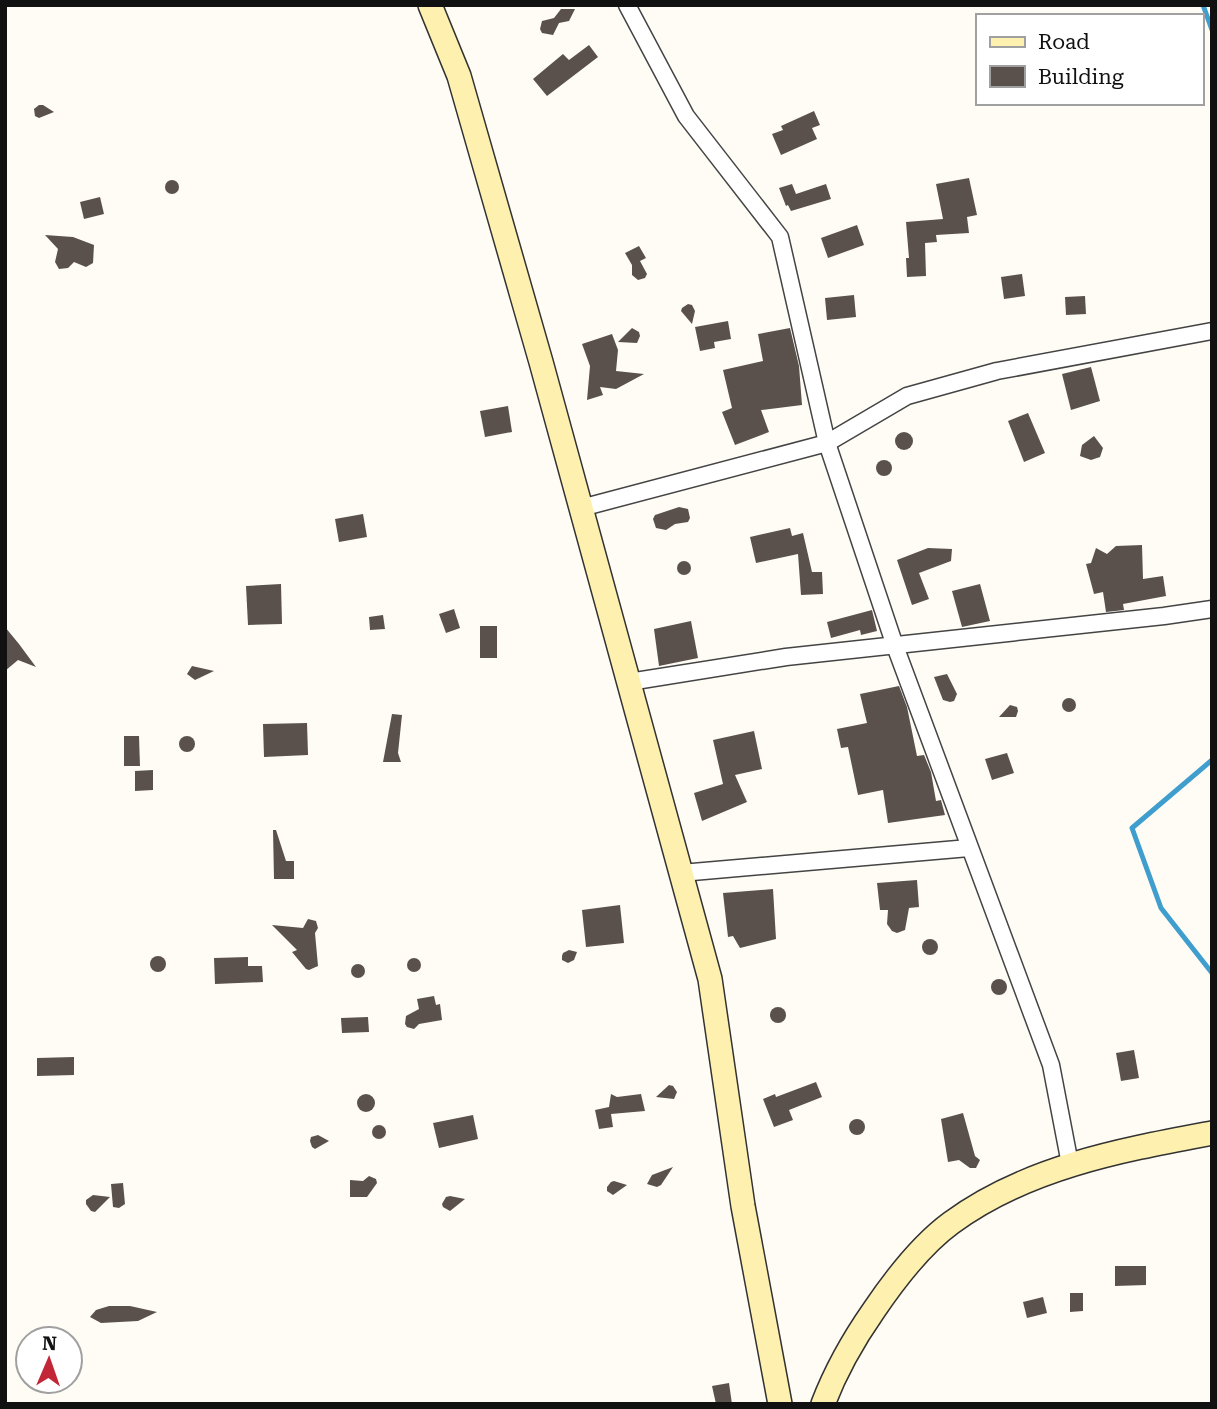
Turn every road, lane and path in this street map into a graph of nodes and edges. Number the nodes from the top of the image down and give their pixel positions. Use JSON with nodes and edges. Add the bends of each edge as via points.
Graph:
{"nodes":[{"id":1,"x":430,"y":5,"type":"edge"},
{"id":2,"x":626,"y":5,"type":"edge"},
{"id":3,"x":1212,"y":331,"type":"edge"},
{"id":4,"x":827,"y":443,"type":"junction"},
{"id":5,"x":581,"y":508,"type":"junction"},
{"id":6,"x":1212,"y":609,"type":"edge"},
{"id":7,"x":895,"y":646,"type":"junction"},
{"id":8,"x":629,"y":682,"type":"junction"},
{"id":9,"x":968,"y":848,"type":"junction"},
{"id":10,"x":681,"y":873,"type":"junction"},
{"id":11,"x":1212,"y":1133,"type":"edge"},
{"id":12,"x":1070,"y":1164,"type":"junction"},
{"id":13,"x":780,"y":1404,"type":"edge"},
{"id":14,"x":823,"y":1404,"type":"edge"}],
"edges":[{"from":1,"to":5,"type":"street","via":[[459,76]]},
{"from":2,"to":4,"type":"street","via":[[686,116],[780,237]]},
{"from":3,"to":4,"type":"street","via":[[997,371],[907,396]]},
{"from":4,"to":5,"type":"street"},
{"from":4,"to":7,"type":"street"},
{"from":5,"to":8,"type":"street"},
{"from":6,"to":7,"type":"street"},
{"from":7,"to":8,"type":"street","via":[[786,657]]},
{"from":7,"to":9,"type":"street"},
{"from":8,"to":10,"type":"street"},
{"from":9,"to":10,"type":"street"},
{"from":9,"to":12,"type":"street","via":[[1051,1065]]},
{"from":10,"to":13,"type":"street","via":[[710,979],[743,1206]]},
{"from":11,"to":12,"type":"street"},
{"from":12,"to":14,"type":"street","via":[[990,1199],[950,1223],[915,1257],[847,1350]]}]}
